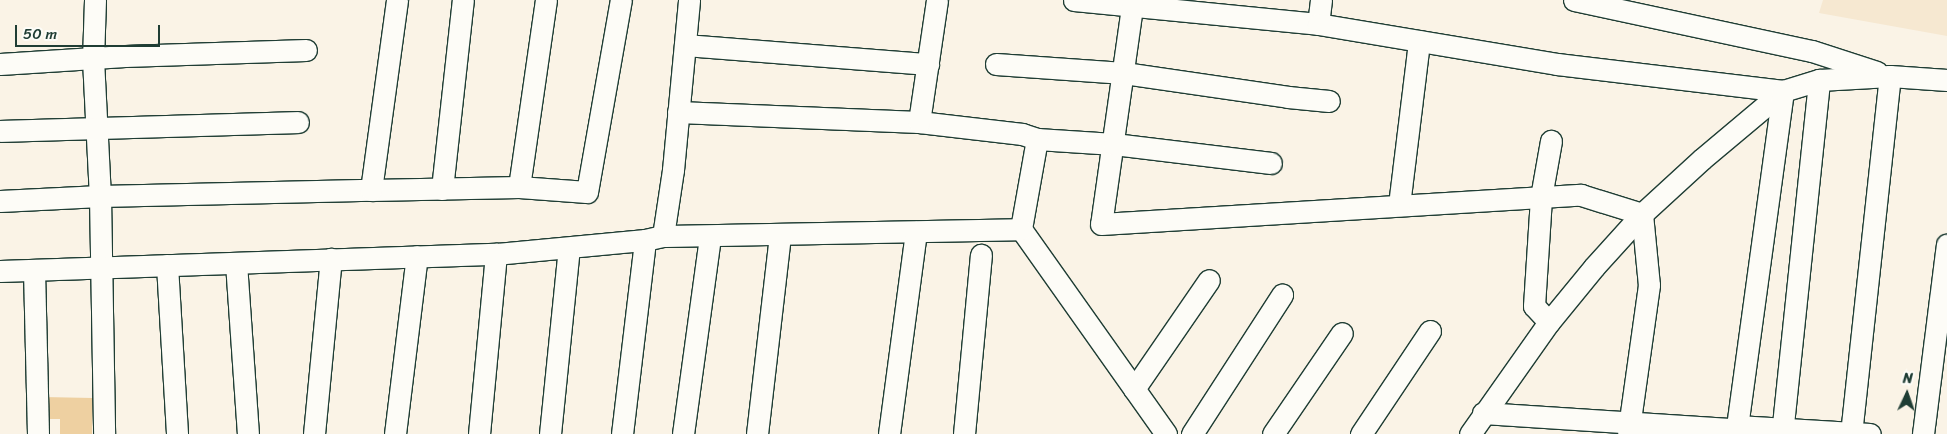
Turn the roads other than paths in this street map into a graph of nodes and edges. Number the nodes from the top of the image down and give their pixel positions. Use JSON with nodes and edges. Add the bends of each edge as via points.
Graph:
{"nodes":[{"id":1,"x":95,"y":0,"type":"edge"},
{"id":2,"x":397,"y":0,"type":"edge"},
{"id":3,"x":463,"y":0,"type":"edge"},
{"id":4,"x":546,"y":0,"type":"edge"},
{"id":5,"x":621,"y":0,"type":"edge"},
{"id":6,"x":689,"y":0,"type":"edge"},
{"id":7,"x":937,"y":0,"type":"edge"},
{"id":8,"x":1074,"y":0,"type":"edge"},
{"id":9,"x":1321,"y":0,"type":"edge"},
{"id":10,"x":1574,"y":0,"type":"edge"},
{"id":11,"x":1132,"y":2,"type":"edge"},
{"id":12,"x":1318,"y":24,"type":"junction"},
{"id":13,"x":1419,"y":40,"type":"junction"},
{"id":14,"x":685,"y":45,"type":"junction"},
{"id":15,"x":306,"y":50,"type":"dead end"},
{"id":16,"x":93,"y":59,"type":"junction"},
{"id":17,"x":0,"y":64,"type":"edge"},
{"id":18,"x":928,"y":64,"type":"junction"},
{"id":19,"x":996,"y":64,"type":"dead end"},
{"id":20,"x":1124,"y":73,"type":"junction"},
{"id":21,"x":1890,"y":76,"type":"junction"},
{"id":22,"x":1818,"y":80,"type":"junction"},
{"id":23,"x":1947,"y":80,"type":"edge"},
{"id":24,"x":1783,"y":91,"type":"junction"},
{"id":25,"x":1329,"y":101,"type":"dead end"},
{"id":26,"x":678,"y":112,"type":"junction"},
{"id":27,"x":298,"y":122,"type":"dead end"},
{"id":28,"x":919,"y":122,"type":"junction"},
{"id":29,"x":98,"y":127,"type":"junction"},
{"id":30,"x":0,"y":131,"type":"edge"},
{"id":31,"x":1037,"y":139,"type":"junction"},
{"id":32,"x":1551,"y":141,"type":"dead end"},
{"id":33,"x":1114,"y":144,"type":"junction"},
{"id":34,"x":1271,"y":163,"type":"dead end"},
{"id":35,"x":519,"y":187,"type":"junction"},
{"id":36,"x":442,"y":189,"type":"junction"},
{"id":37,"x":371,"y":190,"type":"junction"},
{"id":38,"x":100,"y":196,"type":"junction"},
{"id":39,"x":1541,"y":197,"type":"junction"},
{"id":40,"x":0,"y":201,"type":"edge"},
{"id":41,"x":1399,"y":205,"type":"junction"},
{"id":42,"x":1642,"y":214,"type":"junction"},
{"id":43,"x":1021,"y":229,"type":"junction"},
{"id":44,"x":916,"y":232,"type":"junction"},
{"id":45,"x":780,"y":235,"type":"junction"},
{"id":46,"x":710,"y":237,"type":"junction"},
{"id":47,"x":654,"y":238,"type":"junction"},
{"id":48,"x":1947,"y":245,"type":"edge"},
{"id":49,"x":569,"y":248,"type":"junction"},
{"id":50,"x":496,"y":254,"type":"junction"},
{"id":51,"x":981,"y":255,"type":"dead end"},
{"id":52,"x":417,"y":256,"type":"junction"},
{"id":53,"x":331,"y":259,"type":"junction"},
{"id":54,"x":236,"y":262,"type":"junction"},
{"id":55,"x":167,"y":265,"type":"junction"},
{"id":56,"x":102,"y":267,"type":"junction"},
{"id":57,"x":34,"y":270,"type":"junction"},
{"id":58,"x":0,"y":271,"type":"edge"},
{"id":59,"x":1209,"y":280,"type":"dead end"},
{"id":60,"x":1282,"y":296,"type":"dead end"},
{"id":61,"x":1549,"y":322,"type":"junction"},
{"id":62,"x":1430,"y":331,"type":"dead end"},
{"id":63,"x":1342,"y":333,"type":"dead end"},
{"id":64,"x":1134,"y":389,"type":"junction"},
{"id":65,"x":1482,"y":424,"type":"edge"},
{"id":66,"x":1556,"y":426,"type":"edge"},
{"id":67,"x":1629,"y":428,"type":"edge"},
{"id":68,"x":1731,"y":430,"type":"edge"},
{"id":69,"x":1783,"y":431,"type":"edge"},
{"id":70,"x":1857,"y":433,"type":"edge"},
{"id":71,"x":38,"y":434,"type":"edge"},
{"id":72,"x":104,"y":434,"type":"edge"},
{"id":73,"x":177,"y":434,"type":"edge"},
{"id":74,"x":248,"y":434,"type":"edge"},
{"id":75,"x":314,"y":434,"type":"edge"},
{"id":76,"x":395,"y":434,"type":"edge"},
{"id":77,"x":480,"y":434,"type":"edge"},
{"id":78,"x":550,"y":434,"type":"edge"},
{"id":79,"x":622,"y":434,"type":"edge"},
{"id":80,"x":683,"y":434,"type":"edge"},
{"id":81,"x":757,"y":434,"type":"edge"},
{"id":82,"x":889,"y":434,"type":"edge"},
{"id":83,"x":964,"y":434,"type":"edge"},
{"id":84,"x":1166,"y":434,"type":"edge"},
{"id":85,"x":1192,"y":434,"type":"edge"},
{"id":86,"x":1272,"y":434,"type":"edge"},
{"id":87,"x":1361,"y":434,"type":"edge"},
{"id":88,"x":1470,"y":434,"type":"edge"},
{"id":89,"x":1923,"y":434,"type":"edge"}],
"edges":[{"from":1,"to":16,"type":"street"},
{"from":2,"to":37,"type":"street"},
{"from":3,"to":36,"type":"street"},
{"from":4,"to":35,"type":"street"},
{"from":5,"to":35,"type":"street","via":[[587,192]]},
{"from":6,"to":14,"type":"street"},
{"from":7,"to":18,"type":"street"},
{"from":8,"to":11,"type":"street"},
{"from":9,"to":12,"type":"street"},
{"from":10,"to":21,"type":"street","via":[[1812,50]]},
{"from":11,"to":12,"type":"street"},
{"from":11,"to":20,"type":"street"},
{"from":12,"to":13,"type":"street"},
{"from":13,"to":24,"type":"street","via":[[1558,64]]},
{"from":13,"to":41,"type":"street"},
{"from":14,"to":18,"type":"street"},
{"from":14,"to":26,"type":"street"},
{"from":15,"to":16,"type":"street"},
{"from":16,"to":17,"type":"street"},
{"from":16,"to":29,"type":"street"},
{"from":18,"to":28,"type":"street"},
{"from":19,"to":20,"type":"street"},
{"from":20,"to":25,"type":"street"},
{"from":20,"to":33,"type":"street"},
{"from":21,"to":22,"type":"street"},
{"from":21,"to":23,"type":"street"},
{"from":21,"to":70,"type":"street"},
{"from":22,"to":24,"type":"street"},
{"from":22,"to":69,"type":"street"},
{"from":24,"to":42,"type":"street"},
{"from":24,"to":68,"type":"street"},
{"from":26,"to":28,"type":"street"},
{"from":26,"to":47,"type":"street"},
{"from":27,"to":29,"type":"street"},
{"from":28,"to":31,"type":"street","via":[[1022,134]]},
{"from":29,"to":30,"type":"street"},
{"from":29,"to":38,"type":"street"},
{"from":31,"to":33,"type":"street"},
{"from":31,"to":43,"type":"street"},
{"from":32,"to":39,"type":"street"},
{"from":33,"to":34,"type":"street"},
{"from":33,"to":41,"type":"street","via":[[1102,224]]},
{"from":35,"to":36,"type":"street"},
{"from":36,"to":37,"type":"street"},
{"from":37,"to":38,"type":"street"},
{"from":38,"to":40,"type":"street"},
{"from":38,"to":56,"type":"street"},
{"from":39,"to":41,"type":"street"},
{"from":39,"to":42,"type":"street","via":[[1581,195]]},
{"from":39,"to":61,"type":"street","via":[[1534,306]]},
{"from":42,"to":61,"type":"street"},
{"from":42,"to":67,"type":"street","via":[[1649,285]]},
{"from":43,"to":44,"type":"street"},
{"from":43,"to":64,"type":"street"},
{"from":44,"to":45,"type":"street"},
{"from":44,"to":82,"type":"street"},
{"from":45,"to":46,"type":"street"},
{"from":45,"to":81,"type":"street"},
{"from":46,"to":47,"type":"street"},
{"from":46,"to":80,"type":"street"},
{"from":47,"to":49,"type":"street"},
{"from":47,"to":79,"type":"street"},
{"from":48,"to":89,"type":"street"},
{"from":49,"to":50,"type":"street"},
{"from":49,"to":78,"type":"street"},
{"from":50,"to":52,"type":"street"},
{"from":50,"to":77,"type":"street"},
{"from":51,"to":83,"type":"street"},
{"from":52,"to":53,"type":"street"},
{"from":52,"to":76,"type":"street"},
{"from":53,"to":54,"type":"street"},
{"from":53,"to":75,"type":"street"},
{"from":54,"to":55,"type":"street"},
{"from":54,"to":74,"type":"street"},
{"from":55,"to":56,"type":"street"},
{"from":55,"to":73,"type":"street"},
{"from":56,"to":57,"type":"street"},
{"from":56,"to":72,"type":"street"},
{"from":57,"to":58,"type":"street"},
{"from":57,"to":71,"type":"street"},
{"from":59,"to":64,"type":"street"},
{"from":60,"to":85,"type":"street"},
{"from":61,"to":65,"type":"street"},
{"from":62,"to":87,"type":"street"},
{"from":63,"to":86,"type":"street"},
{"from":64,"to":84,"type":"street"},
{"from":65,"to":66,"type":"street"},
{"from":65,"to":88,"type":"street"},
{"from":66,"to":67,"type":"street"},
{"from":67,"to":68,"type":"street"},
{"from":68,"to":69,"type":"street"},
{"from":69,"to":70,"type":"street"}]}
